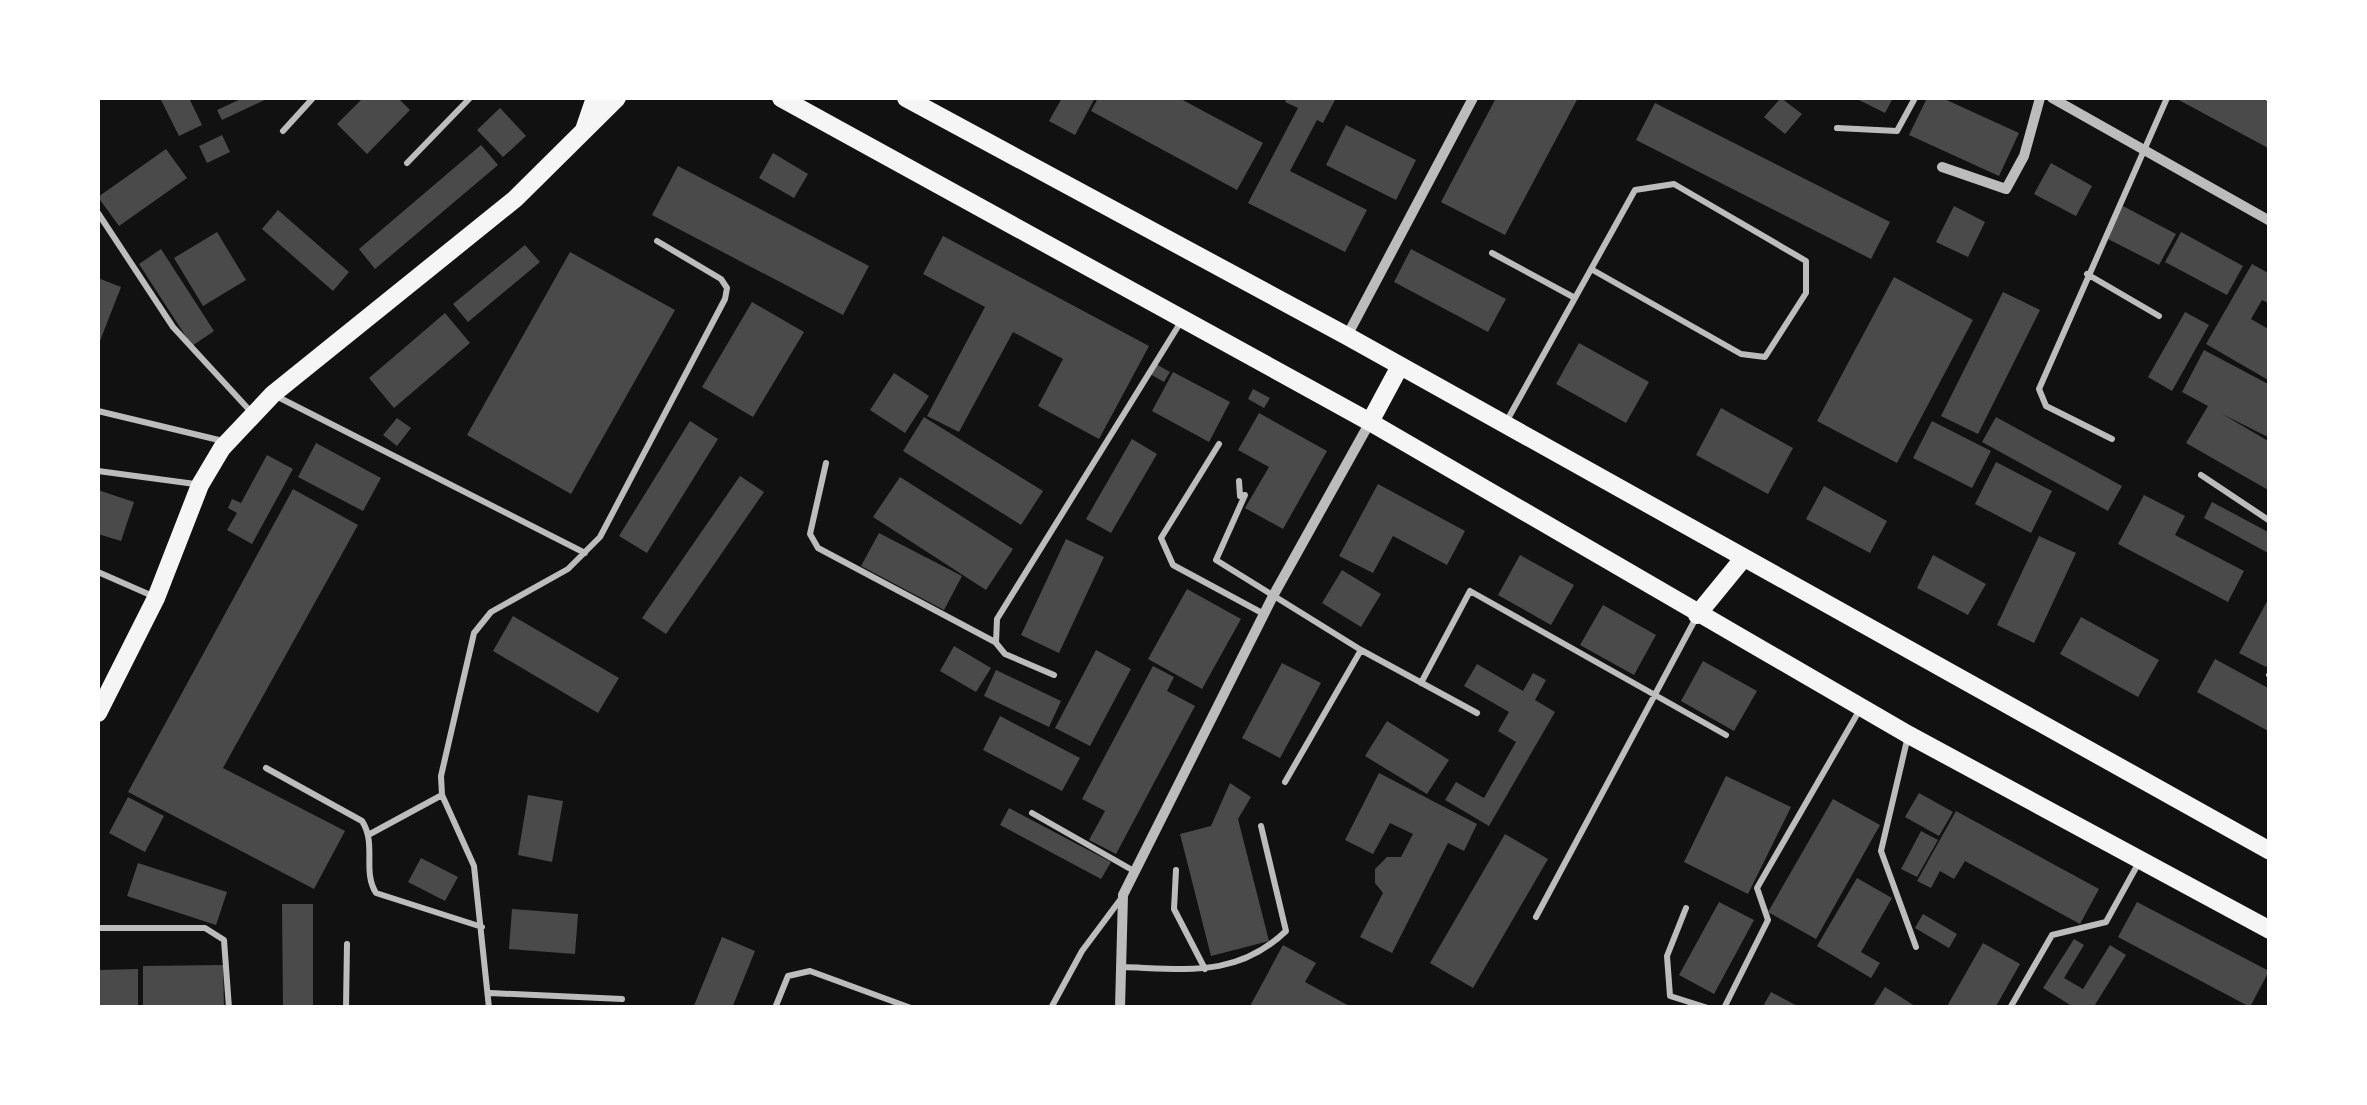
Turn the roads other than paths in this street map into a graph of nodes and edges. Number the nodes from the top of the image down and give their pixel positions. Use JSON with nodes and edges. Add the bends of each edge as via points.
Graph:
{"nodes":[{"id":1,"x":313,"y":98,"type":"edge"},
{"id":2,"x":470,"y":98,"type":"edge"},
{"id":3,"x":630,"y":98,"type":"edge"},
{"id":4,"x":782,"y":98,"type":"edge"},
{"id":5,"x":906,"y":98,"type":"edge"},
{"id":6,"x":1473,"y":98,"type":"edge"},
{"id":7,"x":1915,"y":98,"type":"edge"},
{"id":8,"x":2040,"y":98,"type":"edge"},
{"id":9,"x":2052,"y":98,"type":"edge"},
{"id":10,"x":2167,"y":98,"type":"edge"},
{"id":11,"x":607,"y":101,"type":"edge"},
{"id":12,"x":1837,"y":128,"type":"dead end"},
{"id":13,"x":283,"y":131,"type":"dead end"},
{"id":14,"x":2141,"y":150,"type":"junction"},
{"id":15,"x":407,"y":163,"type":"dead end"},
{"id":16,"x":1942,"y":167,"type":"dead end"},
{"id":17,"x":98,"y":213,"type":"edge"},
{"id":18,"x":2270,"y":221,"type":"edge"},
{"id":19,"x":657,"y":241,"type":"dead end"},
{"id":20,"x":1492,"y":253,"type":"dead end"},
{"id":21,"x":1591,"y":269,"type":"junction"},
{"id":22,"x":2087,"y":274,"type":"junction"},
{"id":23,"x":1575,"y":298,"type":"junction"},
{"id":24,"x":2160,"y":316,"type":"dead end"},
{"id":25,"x":1182,"y":319,"type":"junction"},
{"id":26,"x":1347,"y":336,"type":"junction"},
{"id":27,"x":1400,"y":366,"type":"junction"},
{"id":28,"x":273,"y":394,"type":"junction"},
{"id":29,"x":98,"y":411,"type":"edge"},
{"id":30,"x":254,"y":415,"type":"junction"},
{"id":31,"x":1370,"y":422,"type":"junction"},
{"id":32,"x":1504,"y":425,"type":"junction"},
{"id":33,"x":2112,"y":439,"type":"dead end"},
{"id":34,"x":227,"y":442,"type":"junction"},
{"id":35,"x":1219,"y":444,"type":"dead end"},
{"id":36,"x":826,"y":463,"type":"dead end"},
{"id":37,"x":98,"y":471,"type":"edge"},
{"id":38,"x":2201,"y":475,"type":"dead end"},
{"id":39,"x":1239,"y":481,"type":"dead end"},
{"id":40,"x":200,"y":485,"type":"junction"},
{"id":41,"x":2270,"y":520,"type":"edge"},
{"id":42,"x":585,"y":553,"type":"junction"},
{"id":43,"x":1742,"y":560,"type":"junction"},
{"id":44,"x":98,"y":572,"type":"edge"},
{"id":45,"x":1273,"y":596,"type":"junction"},
{"id":46,"x":156,"y":598,"type":"junction"},
{"id":47,"x":1264,"y":614,"type":"junction"},
{"id":48,"x":1697,"y":615,"type":"junction"},
{"id":49,"x":996,"y":643,"type":"junction"},
{"id":50,"x":1361,"y":650,"type":"junction"},
{"id":51,"x":1054,"y":675,"type":"dead end"},
{"id":52,"x":1422,"y":683,"type":"junction"},
{"id":53,"x":1654,"y":696,"type":"junction"},
{"id":54,"x":1862,"y":706,"type":"junction"},
{"id":55,"x":1477,"y":712,"type":"dead end"},
{"id":56,"x":98,"y":713,"type":"edge"},
{"id":57,"x":1726,"y":735,"type":"dead end"},
{"id":58,"x":1909,"y":735,"type":"junction"},
{"id":59,"x":266,"y":768,"type":"dead end"},
{"id":60,"x":1286,"y":782,"type":"dead end"},
{"id":61,"x":442,"y":795,"type":"junction"},
{"id":62,"x":1032,"y":813,"type":"dead end"},
{"id":63,"x":1260,"y":826,"type":"dead end"},
{"id":64,"x":370,"y":834,"type":"junction"},
{"id":65,"x":2270,"y":852,"type":"edge"},
{"id":66,"x":2142,"y":858,"type":"junction"},
{"id":67,"x":1176,"y":870,"type":"dead end"},
{"id":68,"x":1134,"y":871,"type":"junction"},
{"id":69,"x":1123,"y":894,"type":"junction"},
{"id":70,"x":1686,"y":908,"type":"dead end"},
{"id":71,"x":1536,"y":917,"type":"dead end"},
{"id":72,"x":482,"y":927,"type":"junction"},
{"id":73,"x":98,"y":928,"type":"edge"},
{"id":74,"x":2270,"y":930,"type":"edge"},
{"id":75,"x":347,"y":944,"type":"dead end"},
{"id":76,"x":1916,"y":947,"type":"dead end"},
{"id":77,"x":1122,"y":967,"type":"junction"},
{"id":78,"x":1205,"y":969,"type":"junction"},
{"id":79,"x":490,"y":994,"type":"junction"},
{"id":80,"x":622,"y":999,"type":"dead end"},
{"id":81,"x":230,"y":1008,"type":"edge"},
{"id":82,"x":346,"y":1008,"type":"edge"},
{"id":83,"x":490,"y":1008,"type":"edge"},
{"id":84,"x":775,"y":1008,"type":"edge"},
{"id":85,"x":911,"y":1008,"type":"edge"},
{"id":86,"x":1051,"y":1008,"type":"edge"},
{"id":87,"x":1120,"y":1008,"type":"edge"},
{"id":88,"x":1708,"y":1008,"type":"edge"},
{"id":89,"x":1724,"y":1008,"type":"edge"},
{"id":90,"x":2010,"y":1008,"type":"edge"}],
"edges":[{"from":1,"to":13,"type":"lane"},
{"from":2,"to":15,"type":"lane"},
{"from":3,"to":11,"type":"main road"},
{"from":4,"to":25,"type":"main road"},
{"from":5,"to":26,"type":"main road"},
{"from":6,"to":26,"type":"street"},
{"from":7,"to":12,"type":"lane","via":[[1897,131]]},
{"from":8,"to":16,"type":"street","via":[[2024,156],[2006,189]]},
{"from":9,"to":14,"type":"street"},
{"from":10,"to":14,"type":"lane"},
{"from":11,"to":28,"type":"main road","via":[[515,199]]},
{"from":14,"to":18,"type":"street"},
{"from":14,"to":22,"type":"lane"},
{"from":17,"to":30,"type":"lane","via":[[173,327]]},
{"from":19,"to":42,"type":"lane","via":[[721,278],[725,300],[600,537]]},
{"from":20,"to":23,"type":"lane"},
{"from":21,"to":21,"type":"lane","via":[[1635,190],[1674,184],[1806,261],[1806,293],[1766,357],[1753,356]]},
{"from":21,"to":23,"type":"lane"},
{"from":22,"to":24,"type":"lane"},
{"from":22,"to":33,"type":"lane","via":[[2039,389],[2046,406]]},
{"from":23,"to":32,"type":"lane"},
{"from":25,"to":31,"type":"main road"},
{"from":25,"to":49,"type":"lane","via":[[997,619]]},
{"from":26,"to":27,"type":"main road"},
{"from":27,"to":31,"type":"main road"},
{"from":27,"to":32,"type":"main road"},
{"from":28,"to":30,"type":"main road"},
{"from":28,"to":42,"type":"lane"},
{"from":29,"to":34,"type":"lane"},
{"from":30,"to":34,"type":"main road"},
{"from":31,"to":45,"type":"street"},
{"from":31,"to":48,"type":"main road"},
{"from":32,"to":43,"type":"main road"},
{"from":34,"to":40,"type":"main road"},
{"from":35,"to":47,"type":"lane","via":[[1160,538],[1173,564]]},
{"from":36,"to":49,"type":"lane","via":[[810,534],[818,548]]},
{"from":37,"to":40,"type":"lane"},
{"from":38,"to":41,"type":"lane"},
{"from":39,"to":45,"type":"lane","via":[[1240,496],[1245,494],[1216,560]]},
{"from":40,"to":46,"type":"main road"},
{"from":42,"to":61,"type":"lane","via":[[491,612],[474,633]]},
{"from":43,"to":48,"type":"main road"},
{"from":43,"to":65,"type":"main road"},
{"from":44,"to":46,"type":"lane"},
{"from":45,"to":47,"type":"street"},
{"from":45,"to":50,"type":"lane"},
{"from":46,"to":56,"type":"main road"},
{"from":47,"to":68,"type":"street"},
{"from":48,"to":53,"type":"lane"},
{"from":48,"to":54,"type":"main road"},
{"from":49,"to":51,"type":"lane"},
{"from":50,"to":52,"type":"lane"},
{"from":50,"to":60,"type":"lane"},
{"from":52,"to":53,"type":"lane","via":[[1470,591]]},
{"from":52,"to":55,"type":"lane"},
{"from":53,"to":57,"type":"lane"},
{"from":53,"to":71,"type":"lane"},
{"from":54,"to":58,"type":"main road"},
{"from":54,"to":89,"type":"lane","via":[[1757,888],[1768,920]]},
{"from":58,"to":66,"type":"main road"},
{"from":58,"to":76,"type":"lane","via":[[1882,851]]},
{"from":59,"to":64,"type":"lane","via":[[362,821]]},
{"from":61,"to":64,"type":"lane"},
{"from":61,"to":72,"type":"lane","via":[[474,866]]},
{"from":62,"to":68,"type":"lane"},
{"from":63,"to":78,"type":"lane","via":[[1286,931],[1262,954]]},
{"from":64,"to":72,"type":"lane","via":[[369,882],[376,893]]},
{"from":66,"to":74,"type":"main road"},
{"from":66,"to":90,"type":"lane","via":[[2106,922],[2052,935]]},
{"from":67,"to":78,"type":"lane","via":[[1174,909]]},
{"from":68,"to":69,"type":"street"},
{"from":69,"to":77,"type":"street"},
{"from":69,"to":86,"type":"lane"},
{"from":70,"to":88,"type":"lane","via":[[1667,956],[1670,996]]},
{"from":72,"to":79,"type":"lane"},
{"from":73,"to":81,"type":"lane","via":[[205,928],[224,940]]},
{"from":75,"to":82,"type":"lane"},
{"from":77,"to":78,"type":"lane"},
{"from":77,"to":87,"type":"street"},
{"from":79,"to":80,"type":"lane"},
{"from":79,"to":83,"type":"lane"},
{"from":84,"to":85,"type":"lane","via":[[788,976],[810,971]]}]}
